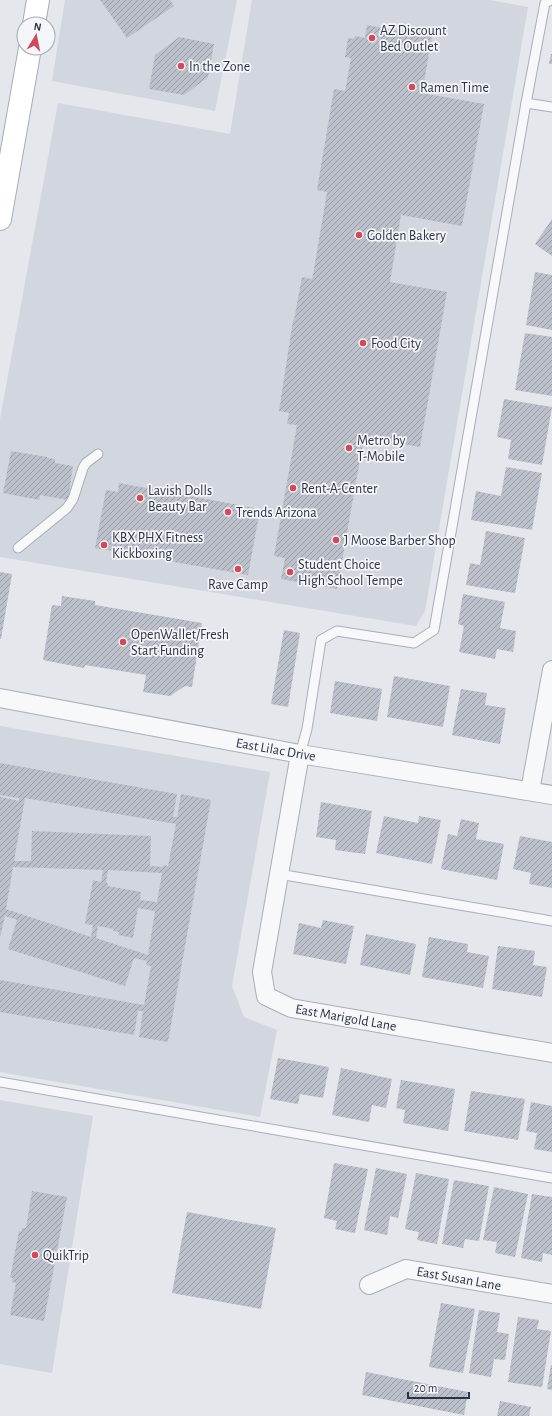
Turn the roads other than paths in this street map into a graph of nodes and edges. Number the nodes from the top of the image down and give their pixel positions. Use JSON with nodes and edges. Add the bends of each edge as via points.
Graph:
{"nodes":[{"id":1,"x":38,"y":0,"type":"edge"},
{"id":2,"x":551,"y":0,"type":"edge"},
{"id":3,"x":35,"y":16,"type":"edge"},
{"id":4,"x":29,"y":56,"type":"edge"},
{"id":5,"x":526,"y":103,"type":"junction"},
{"id":6,"x":552,"y":107,"type":"edge"},
{"id":7,"x":0,"y":219,"type":"edge"},
{"id":8,"x":98,"y":454,"type":"dead end"},
{"id":9,"x":18,"y":548,"type":"dead end"},
{"id":10,"x":552,"y":670,"type":"edge"},
{"id":11,"x":0,"y":698,"type":"edge"},
{"id":12,"x":300,"y":754,"type":"junction"},
{"id":13,"x":530,"y":791,"type":"junction"},
{"id":14,"x":552,"y":795,"type":"edge"},
{"id":15,"x":279,"y":874,"type":"junction"},
{"id":16,"x":552,"y":921,"type":"edge"},
{"id":17,"x":552,"y":1054,"type":"edge"},
{"id":18,"x":0,"y":1082,"type":"edge"},
{"id":19,"x":552,"y":1178,"type":"edge"},
{"id":20,"x":369,"y":1285,"type":"dead end"},
{"id":21,"x":552,"y":1294,"type":"edge"}],
"edges":[{"from":1,"to":3,"type":"main road"},
{"from":2,"to":5,"type":"lane","via":[[546,4]]},
{"from":4,"to":7,"type":"main road"},
{"from":5,"to":6,"type":"lane"},
{"from":5,"to":12,"type":"lane","via":[[434,630],[414,643],[337,632],[321,640],[307,729]]},
{"from":8,"to":9,"type":"lane","via":[[83,468],[73,499],[67,508]]},
{"from":10,"to":13,"type":"street"},
{"from":11,"to":12,"type":"street","name":"East Lilac Drive"},
{"from":12,"to":13,"type":"street","name":"East Lilac Drive"},
{"from":12,"to":15,"type":"street","name":"East Marigold Lane"},
{"from":13,"to":14,"type":"street","name":"East Lilac Drive"},
{"from":15,"to":16,"type":"lane"},
{"from":15,"to":17,"type":"street","name":"East Marigold Lane","via":[[262,972],[266,996],[291,1008]]},
{"from":18,"to":19,"type":"lane"},
{"from":20,"to":21,"type":"street","name":"East Susan Lane","via":[[406,1269]]}]}
